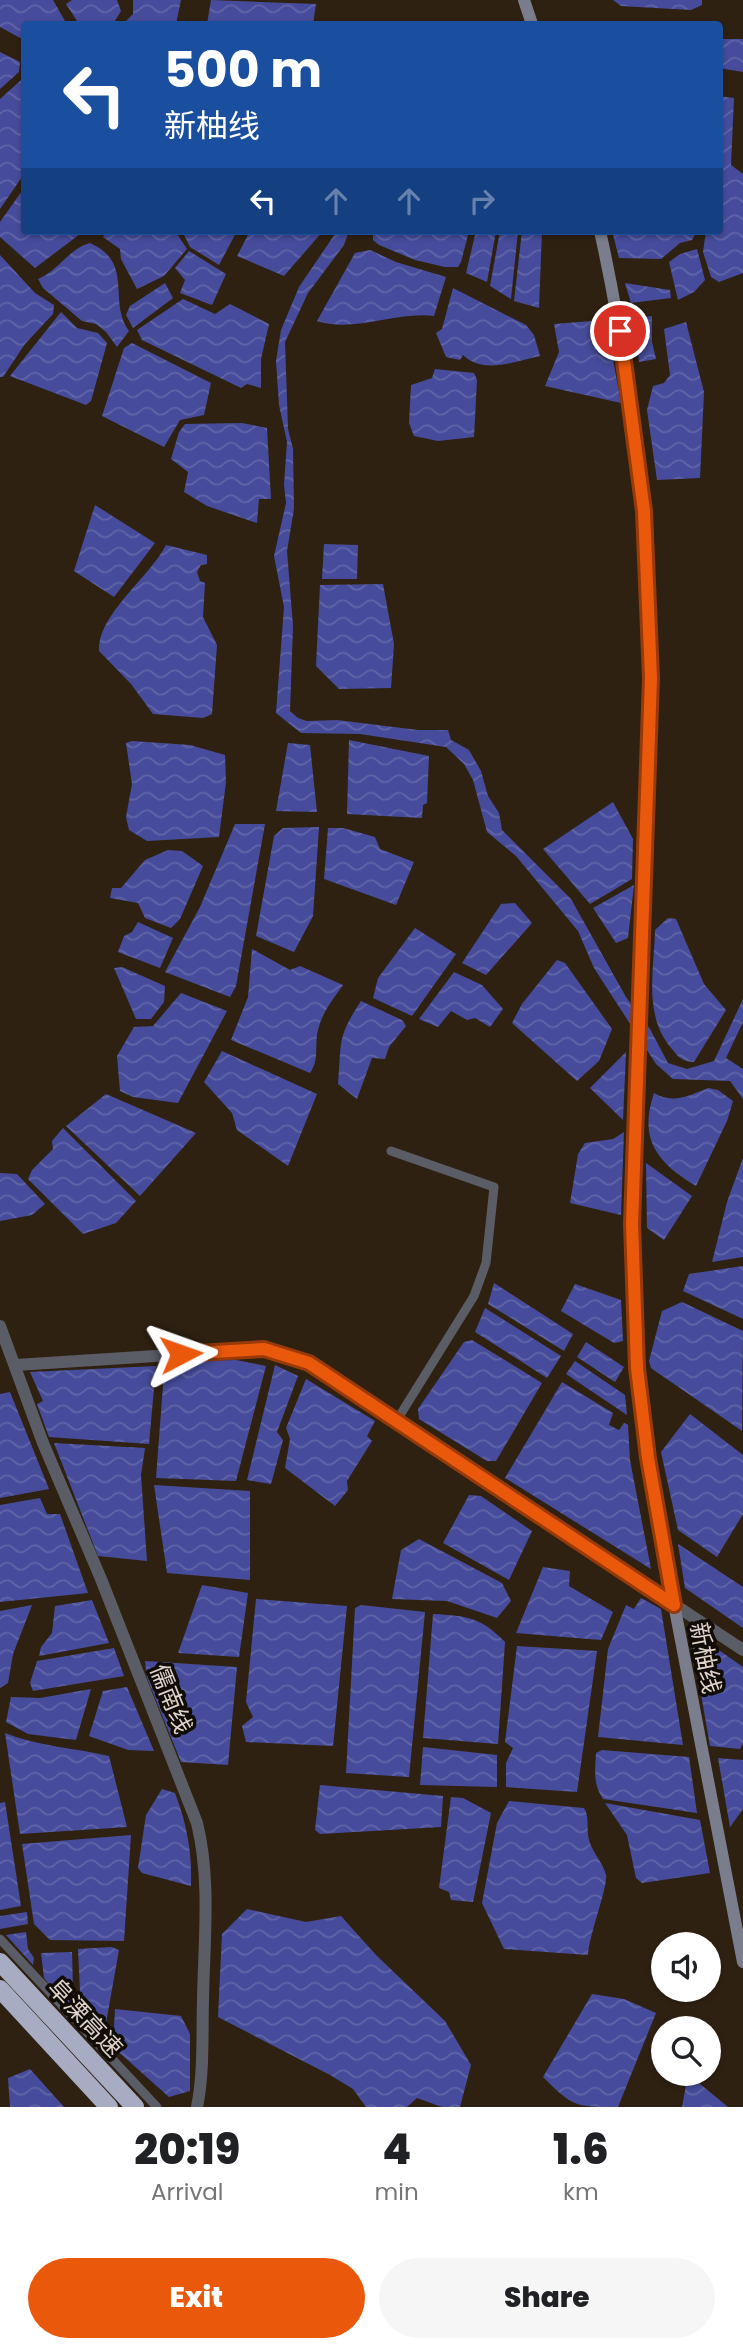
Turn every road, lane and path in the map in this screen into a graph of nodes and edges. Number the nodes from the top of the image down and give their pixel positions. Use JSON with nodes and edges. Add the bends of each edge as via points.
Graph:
{"nodes":[{"id":1,"x":524,"y":0,"type":"edge"},
{"id":2,"x":531,"y":21,"type":"edge"},
{"id":3,"x":601,"y":235,"type":"edge"},
{"id":4,"x":391,"y":1151,"type":"dead end"},
{"id":5,"x":0,"y":1326,"type":"edge"},
{"id":6,"x":16,"y":1365,"type":"junction"},
{"id":7,"x":397,"y":1420,"type":"junction"},
{"id":8,"x":674,"y":1605,"type":"junction"},
{"id":9,"x":743,"y":1650,"type":"edge"},
{"id":10,"x":0,"y":1939,"type":"edge"},
{"id":11,"x":0,"y":1962,"type":"edge"},
{"id":12,"x":743,"y":1962,"type":"edge"},
{"id":13,"x":0,"y":1989,"type":"edge"},
{"id":14,"x":110,"y":2107,"type":"edge"},
{"id":15,"x":135,"y":2107,"type":"edge"},
{"id":16,"x":157,"y":2107,"type":"edge"},
{"id":17,"x":197,"y":2107,"type":"edge"}],
"edges":[{"from":1,"to":2,"type":"main road"},
{"from":3,"to":8,"type":"main road","name":"新柚线","via":[[631,398],[647,552],[651,678],[632,1224],[637,1368]]},
{"from":4,"to":7,"type":"street","via":[[494,1187],[486,1263],[474,1296]]},
{"from":5,"to":6,"type":"street","name":"儒南线"},
{"from":6,"to":7,"type":"street","via":[[264,1349],[309,1363]]},
{"from":6,"to":17,"type":"street","name":"儒南线","via":[[201,1836],[205,1907]]},
{"from":7,"to":8,"type":"street"},
{"from":8,"to":9,"type":"street"},
{"from":8,"to":12,"type":"main road","name":"新柚线"},
{"from":10,"to":16,"type":"street"},
{"from":11,"to":15,"type":"highway","name":"阜溧高速"},
{"from":13,"to":14,"type":"highway","name":"阜溧高速"}]}
